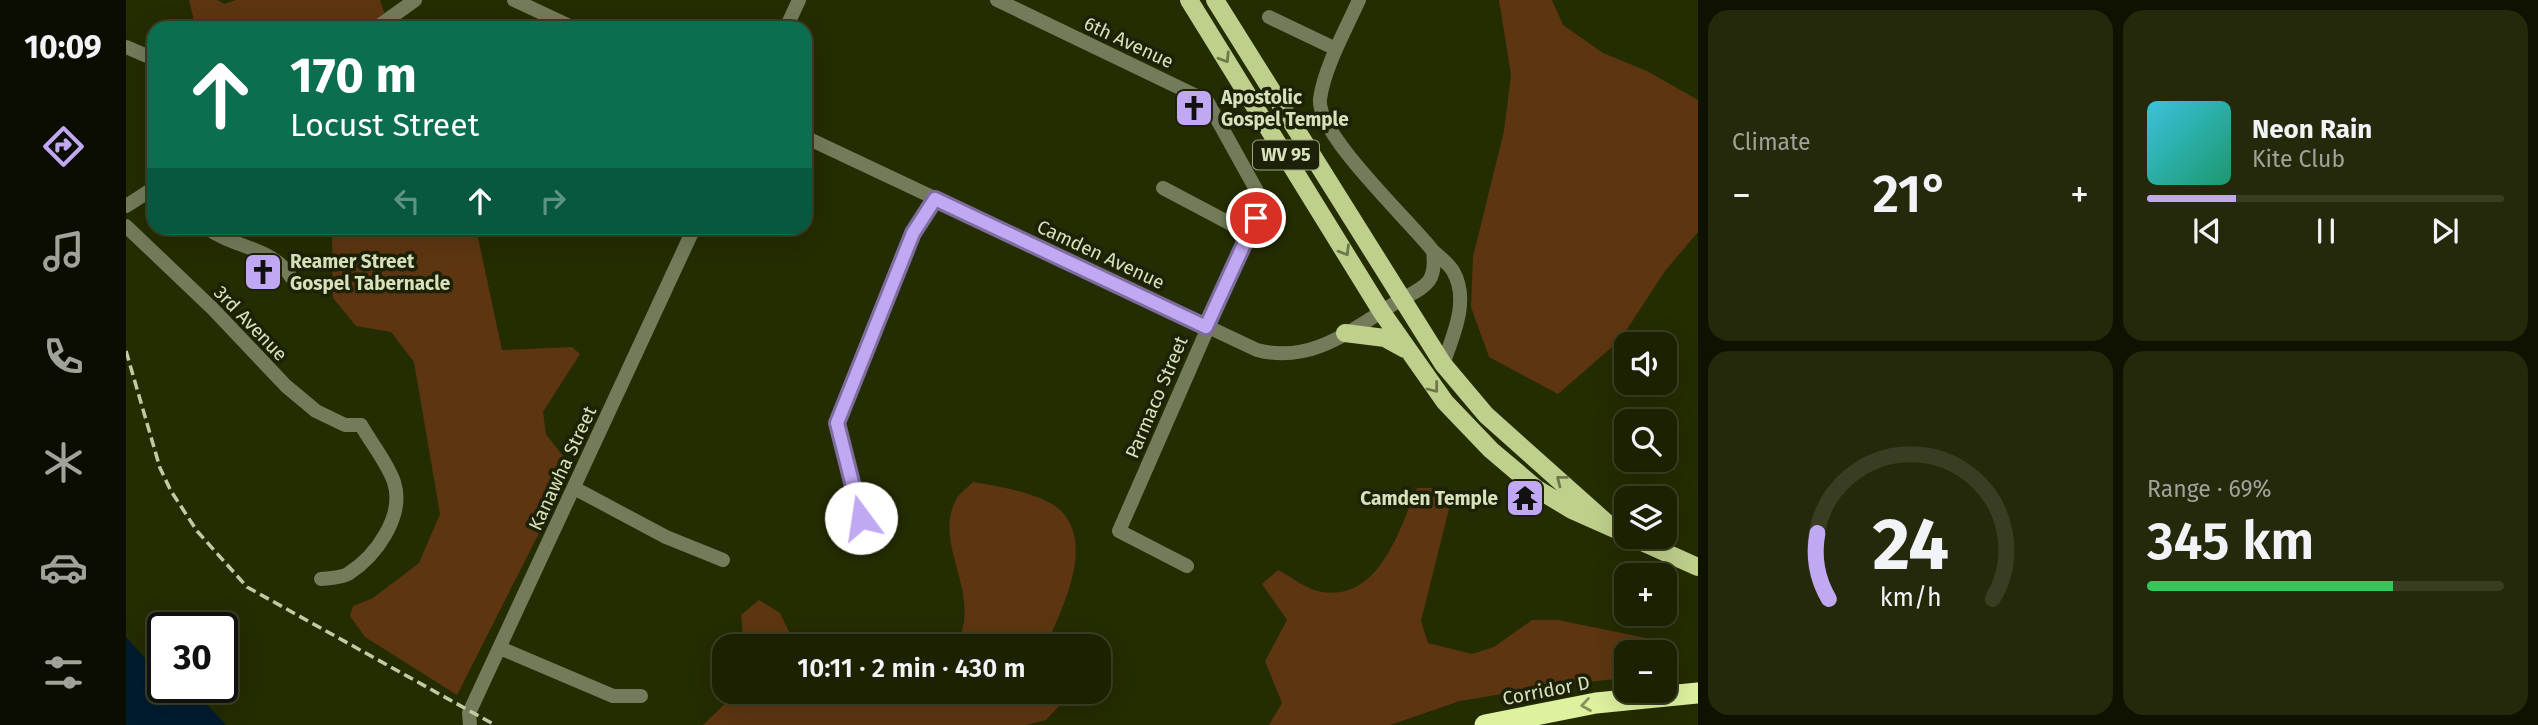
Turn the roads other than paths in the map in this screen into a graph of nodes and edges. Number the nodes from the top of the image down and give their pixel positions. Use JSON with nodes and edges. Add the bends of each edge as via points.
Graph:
{"nodes":[{"id":1,"x":415,"y":0,"type":"edge"},
{"id":2,"x":514,"y":0,"type":"edge"},
{"id":3,"x":799,"y":0,"type":"edge"},
{"id":4,"x":997,"y":0,"type":"edge"},
{"id":5,"x":1189,"y":0,"type":"edge"},
{"id":6,"x":1215,"y":0,"type":"edge"},
{"id":7,"x":1360,"y":0,"type":"edge"},
{"id":8,"x":1269,"y":17,"type":"dead end"},
{"id":9,"x":386,"y":21,"type":"edge"},
{"id":10,"x":559,"y":21,"type":"edge"},
{"id":11,"x":789,"y":21,"type":"edge"},
{"id":12,"x":126,"y":47,"type":"edge"},
{"id":13,"x":1336,"y":49,"type":"junction"},
{"id":14,"x":147,"y":56,"type":"edge"},
{"id":15,"x":812,"y":141,"type":"edge"},
{"id":16,"x":1163,"y":188,"type":"dead end"},
{"id":17,"x":147,"y":192,"type":"edge"},
{"id":18,"x":935,"y":199,"type":"junction"},
{"id":19,"x":1263,"y":202,"type":"joint"},
{"id":20,"x":126,"y":206,"type":"edge"},
{"id":21,"x":126,"y":226,"type":"edge"},
{"id":22,"x":1250,"y":234,"type":"junction"},
{"id":23,"x":222,"y":235,"type":"edge"},
{"id":24,"x":691,"y":235,"type":"edge"},
{"id":25,"x":1433,"y":251,"type":"junction"},
{"id":26,"x":291,"y":277,"type":"dead end"},
{"id":27,"x":1401,"y":300,"type":"junction"},
{"id":28,"x":1381,"y":311,"type":"junction"},
{"id":29,"x":1206,"y":327,"type":"junction"},
{"id":30,"x":1345,"y":334,"type":"junction"},
{"id":31,"x":1406,"y":350,"type":"junction"},
{"id":32,"x":1443,"y":364,"type":"junction"},
{"id":33,"x":574,"y":488,"type":"junction"},
{"id":34,"x":861,"y":518,"type":"dead end"},
{"id":35,"x":1614,"y":526,"type":"edge"},
{"id":36,"x":1614,"y":528,"type":"edge"},
{"id":37,"x":1658,"y":549,"type":"edge"},
{"id":38,"x":723,"y":560,"type":"dead end"},
{"id":39,"x":1187,"y":566,"type":"dead end"},
{"id":40,"x":1698,"y":567,"type":"edge"},
{"id":41,"x":321,"y":579,"type":"dead end"},
{"id":42,"x":500,"y":648,"type":"junction"},
{"id":43,"x":1688,"y":694,"type":"edge"},
{"id":44,"x":641,"y":696,"type":"dead end"},
{"id":45,"x":470,"y":725,"type":"edge"},
{"id":46,"x":1485,"y":725,"type":"edge"}],
"edges":[{"from":1,"to":9,"type":"street"},
{"from":2,"to":10,"type":"street"},
{"from":3,"to":11,"type":"street"},
{"from":4,"to":19,"type":"street","name":"6th Avenue","via":[[1207,101]]},
{"from":5,"to":28,"type":"main road","number":"WV 95","one_way":true},
{"from":6,"to":27,"type":"main road","number":"WV 95"},
{"from":7,"to":13,"type":"street"},
{"from":8,"to":13,"type":"street"},
{"from":12,"to":14,"type":"street"},
{"from":13,"to":25,"type":"street","via":[[1319,101],[1333,138]]},
{"from":15,"to":18,"type":"street","name":"Camden Avenue"},
{"from":16,"to":22,"type":"street"},
{"from":17,"to":20,"type":"street"},
{"from":18,"to":29,"type":"street","name":"Camden Avenue"},
{"from":18,"to":34,"type":"street","via":[[913,233],[837,423]]},
{"from":19,"to":22,"type":"street","name":"Parmaco Street"},
{"from":21,"to":41,"type":"street","name":"3rd Avenue","via":[[306,403],[345,425],[361,425],[394,483],[390,530],[346,575]]},
{"from":22,"to":29,"type":"street","name":"Parmaco Street"},
{"from":23,"to":26,"type":"street","via":[[262,253]]},
{"from":24,"to":33,"type":"street","name":"Kanawha Street"},
{"from":25,"to":27,"type":"street","name":"Camden Avenue","via":[[1434,275]]},
{"from":25,"to":32,"type":"street","via":[[1453,270],[1460,301]]},
{"from":27,"to":28,"type":"street","name":"Camden Avenue"},
{"from":27,"to":32,"type":"main road","number":"WV 95"},
{"from":28,"to":30,"type":"street","name":"Camden Avenue"},
{"from":28,"to":31,"type":"main road","number":"WV 95"},
{"from":29,"to":30,"type":"street","name":"Camden Avenue","via":[[1277,355],[1311,351]]},
{"from":29,"to":39,"type":"street","name":"Parmaco Street","via":[[1119,531]]},
{"from":30,"to":31,"type":"main road","via":[[1385,338]]},
{"from":31,"to":36,"type":"main road","number":"WV 95","one_way":true,"via":[[1445,402],[1505,463],[1555,500]]},
{"from":35,"to":32,"type":"main road","number":"WV 95","one_way":true,"via":[[1486,415]]},
{"from":33,"to":38,"type":"street","via":[[666,537]]},
{"from":33,"to":42,"type":"street","name":"Kanawha Street"},
{"from":37,"to":40,"type":"main road"},
{"from":42,"to":44,"type":"street","via":[[613,696]]},
{"from":42,"to":45,"type":"street","name":"Kanawha Street","via":[[469,713]]},
{"from":43,"to":46,"type":"highway","name":"Corridor D","one_way":true,"via":[[1596,703]]}]}
